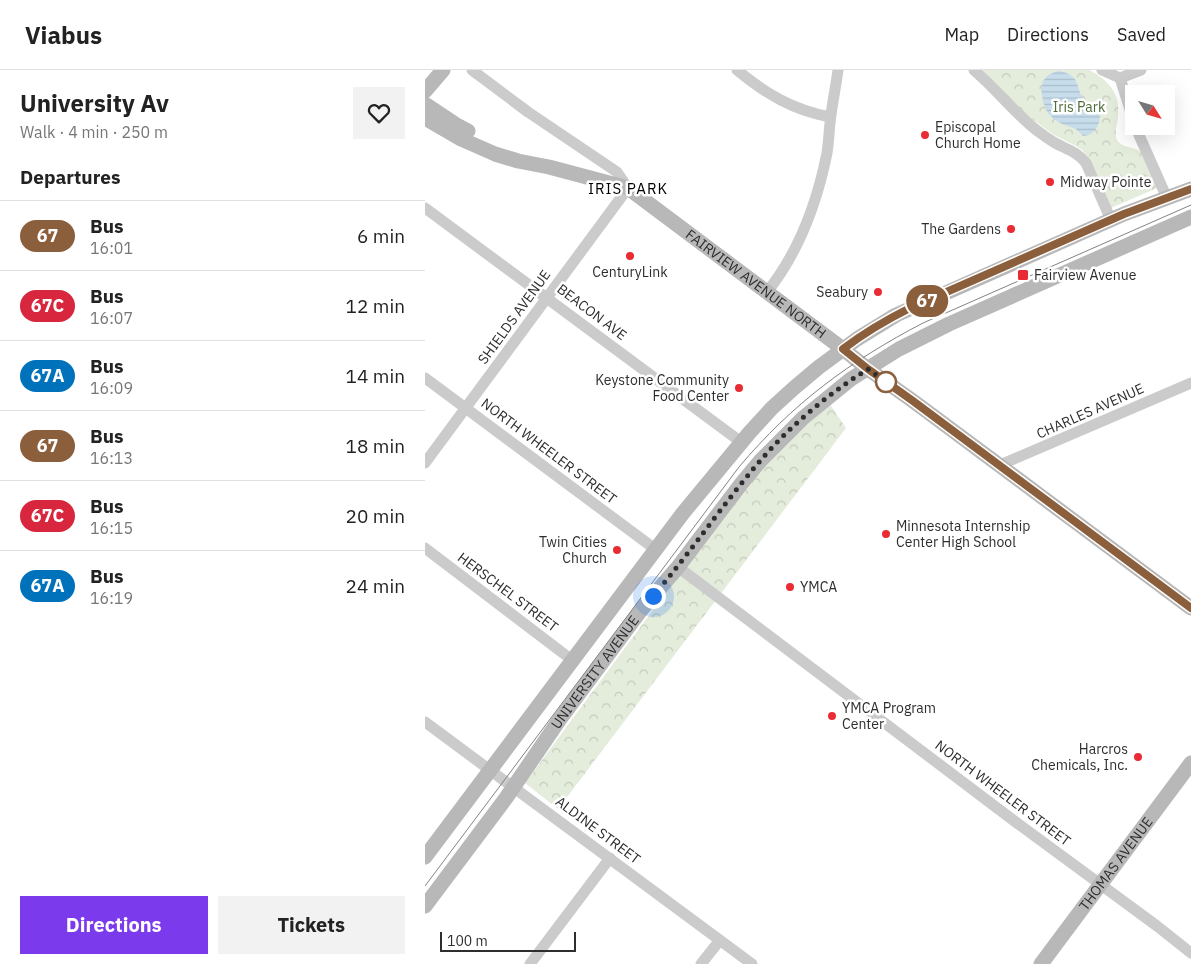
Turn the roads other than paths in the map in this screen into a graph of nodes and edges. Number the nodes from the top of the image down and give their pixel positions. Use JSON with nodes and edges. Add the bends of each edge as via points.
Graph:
{"nodes":[{"id":1,"x":443,"y":70,"type":"edge"},
{"id":2,"x":473,"y":70,"type":"edge"},
{"id":3,"x":737,"y":70,"type":"edge"},
{"id":4,"x":838,"y":70,"type":"edge"},
{"id":5,"x":974,"y":70,"type":"edge"},
{"id":6,"x":1102,"y":70,"type":"edge"},
{"id":7,"x":1141,"y":70,"type":"edge"},
{"id":8,"x":1120,"y":78,"type":"junction"},
{"id":9,"x":425,"y":92,"type":"edge"},
{"id":10,"x":1125,"y":94,"type":"edge"},
{"id":11,"x":425,"y":104,"type":"edge"},
{"id":12,"x":830,"y":117,"type":"junction"},
{"id":13,"x":425,"y":118,"type":"edge"},
{"id":14,"x":1139,"y":135,"type":"edge"},
{"id":15,"x":549,"y":167,"type":"junction"},
{"id":16,"x":627,"y":188,"type":"junction"},
{"id":17,"x":1191,"y":189,"type":"edge"},
{"id":18,"x":1167,"y":198,"type":"junction"},
{"id":19,"x":425,"y":208,"type":"edge"},
{"id":20,"x":1191,"y":217,"type":"edge"},
{"id":21,"x":1111,"y":220,"type":"junction"},
{"id":22,"x":767,"y":292,"type":"junction"},
{"id":23,"x":547,"y":298,"type":"junction"},
{"id":24,"x":843,"y":349,"type":"junction"},
{"id":25,"x":868,"y":369,"type":"junction"},
{"id":26,"x":425,"y":378,"type":"edge"},
{"id":27,"x":1191,"y":383,"type":"edge"},
{"id":28,"x":466,"y":408,"type":"junction"},
{"id":29,"x":741,"y":442,"type":"junction"},
{"id":30,"x":425,"y":463,"type":"edge"},
{"id":31,"x":1000,"y":466,"type":"junction"},
{"id":32,"x":425,"y":548,"type":"edge"},
{"id":33,"x":655,"y":549,"type":"junction"},
{"id":34,"x":678,"y":567,"type":"junction"},
{"id":35,"x":1191,"y":608,"type":"edge"},
{"id":36,"x":572,"y":660,"type":"junction"},
{"id":37,"x":425,"y":722,"type":"edge"},
{"id":38,"x":1191,"y":764,"type":"edge"},
{"id":39,"x":490,"y":769,"type":"junction"},
{"id":40,"x":513,"y":787,"type":"junction"},
{"id":41,"x":425,"y":857,"type":"edge"},
{"id":42,"x":610,"y":858,"type":"junction"},
{"id":43,"x":1101,"y":884,"type":"junction"},
{"id":44,"x":425,"y":906,"type":"edge"},
{"id":45,"x":720,"y":940,"type":"junction"},
{"id":46,"x":1191,"y":953,"type":"edge"},
{"id":47,"x":530,"y":964,"type":"edge"},
{"id":48,"x":701,"y":964,"type":"edge"},
{"id":49,"x":752,"y":964,"type":"edge"},
{"id":50,"x":1041,"y":964,"type":"edge"}],
"edges":[{"from":1,"to":9,"type":"main road"},
{"from":2,"to":16,"type":"street","via":[[527,112],[617,172]]},
{"from":3,"to":12,"type":"street","via":[[779,100]]},
{"from":4,"to":12,"type":"street"},
{"from":5,"to":21,"type":"street","via":[[1030,125],[1081,157]]},
{"from":6,"to":8,"type":"street"},
{"from":7,"to":8,"type":"street"},
{"from":8,"to":10,"type":"street"},
{"from":11,"to":15,"type":"main road","name":"FAIRVIEW AVENUE NORTH","via":[[455,124]]},
{"from":12,"to":22,"type":"street","via":[[827,153],[814,202],[799,242]]},
{"from":13,"to":15,"type":"main road","name":"FAIRVIEW AVENUE NORTH","via":[[495,154]]},
{"from":14,"to":18,"type":"street"},
{"from":15,"to":16,"type":"main road","name":"FAIRVIEW AVENUE NORTH"},
{"from":16,"to":22,"type":"main road","name":"FAIRVIEW AVENUE NORTH"},
{"from":16,"to":23,"type":"street","name":"SHIELDS AVENUE"},
{"from":17,"to":18,"type":"main road","name":"UNIVERSITY AVENUE"},
{"from":18,"to":21,"type":"main road","name":"UNIVERSITY AVENUE"},
{"from":19,"to":23,"type":"street","name":"BEACON AVE"},
{"from":20,"to":25,"type":"main road","name":"UNIVERSITY AVENUE","via":[[926,335]]},
{"from":21,"to":24,"type":"main road","name":"UNIVERSITY AVENUE","via":[[910,308]]},
{"from":22,"to":24,"type":"main road","name":"FAIRVIEW AVENUE NORTH"},
{"from":23,"to":28,"type":"street","name":"SHIELDS AVENUE"},
{"from":23,"to":29,"type":"street","name":"BEACON AVE"},
{"from":24,"to":25,"type":"main road","name":"FAIRVIEW AVENUE NORTH"},
{"from":24,"to":29,"type":"main road","name":"UNIVERSITY AVENUE","via":[[783,397]]},
{"from":25,"to":31,"type":"main road","name":"FAIRVIEW AVENUE NORTH"},
{"from":25,"to":34,"type":"main road","name":"UNIVERSITY AVENUE","via":[[813,410],[777,443],[741,484]]},
{"from":26,"to":28,"type":"street","name":"NORTH WHEELER STREET"},
{"from":27,"to":31,"type":"street","name":"CHARLES AVENUE"},
{"from":28,"to":30,"type":"street","name":"SHIELDS AVENUE"},
{"from":28,"to":33,"type":"street","name":"NORTH WHEELER STREET"},
{"from":29,"to":33,"type":"main road","name":"UNIVERSITY AVENUE"},
{"from":31,"to":35,"type":"main road","name":"FAIRVIEW AVENUE NORTH"},
{"from":32,"to":36,"type":"street","name":"HERSCHEL STREET"},
{"from":33,"to":36,"type":"main road","name":"UNIVERSITY AVENUE"},
{"from":34,"to":40,"type":"main road","name":"UNIVERSITY AVENUE","via":[[641,610]]},
{"from":34,"to":43,"type":"street","name":"NORTH WHEELER STREET"},
{"from":36,"to":39,"type":"main road","name":"UNIVERSITY AVENUE"},
{"from":37,"to":39,"type":"street","name":"ALDINE STREET"},
{"from":38,"to":43,"type":"main road","name":"THOMAS AVENUE"},
{"from":39,"to":40,"type":"street","name":"ALDINE STREET"},
{"from":39,"to":41,"type":"main road","name":"UNIVERSITY AVENUE"},
{"from":40,"to":42,"type":"street","name":"ALDINE STREET"},
{"from":40,"to":44,"type":"main road","name":"UNIVERSITY AVENUE"},
{"from":42,"to":45,"type":"street","name":"ALDINE STREET"},
{"from":42,"to":47,"type":"street"},
{"from":43,"to":46,"type":"street","name":"NORTH WHEELER STREET"},
{"from":43,"to":50,"type":"main road","name":"THOMAS AVENUE"},
{"from":45,"to":48,"type":"street"},
{"from":45,"to":49,"type":"street","name":"ALDINE STREET"}]}
